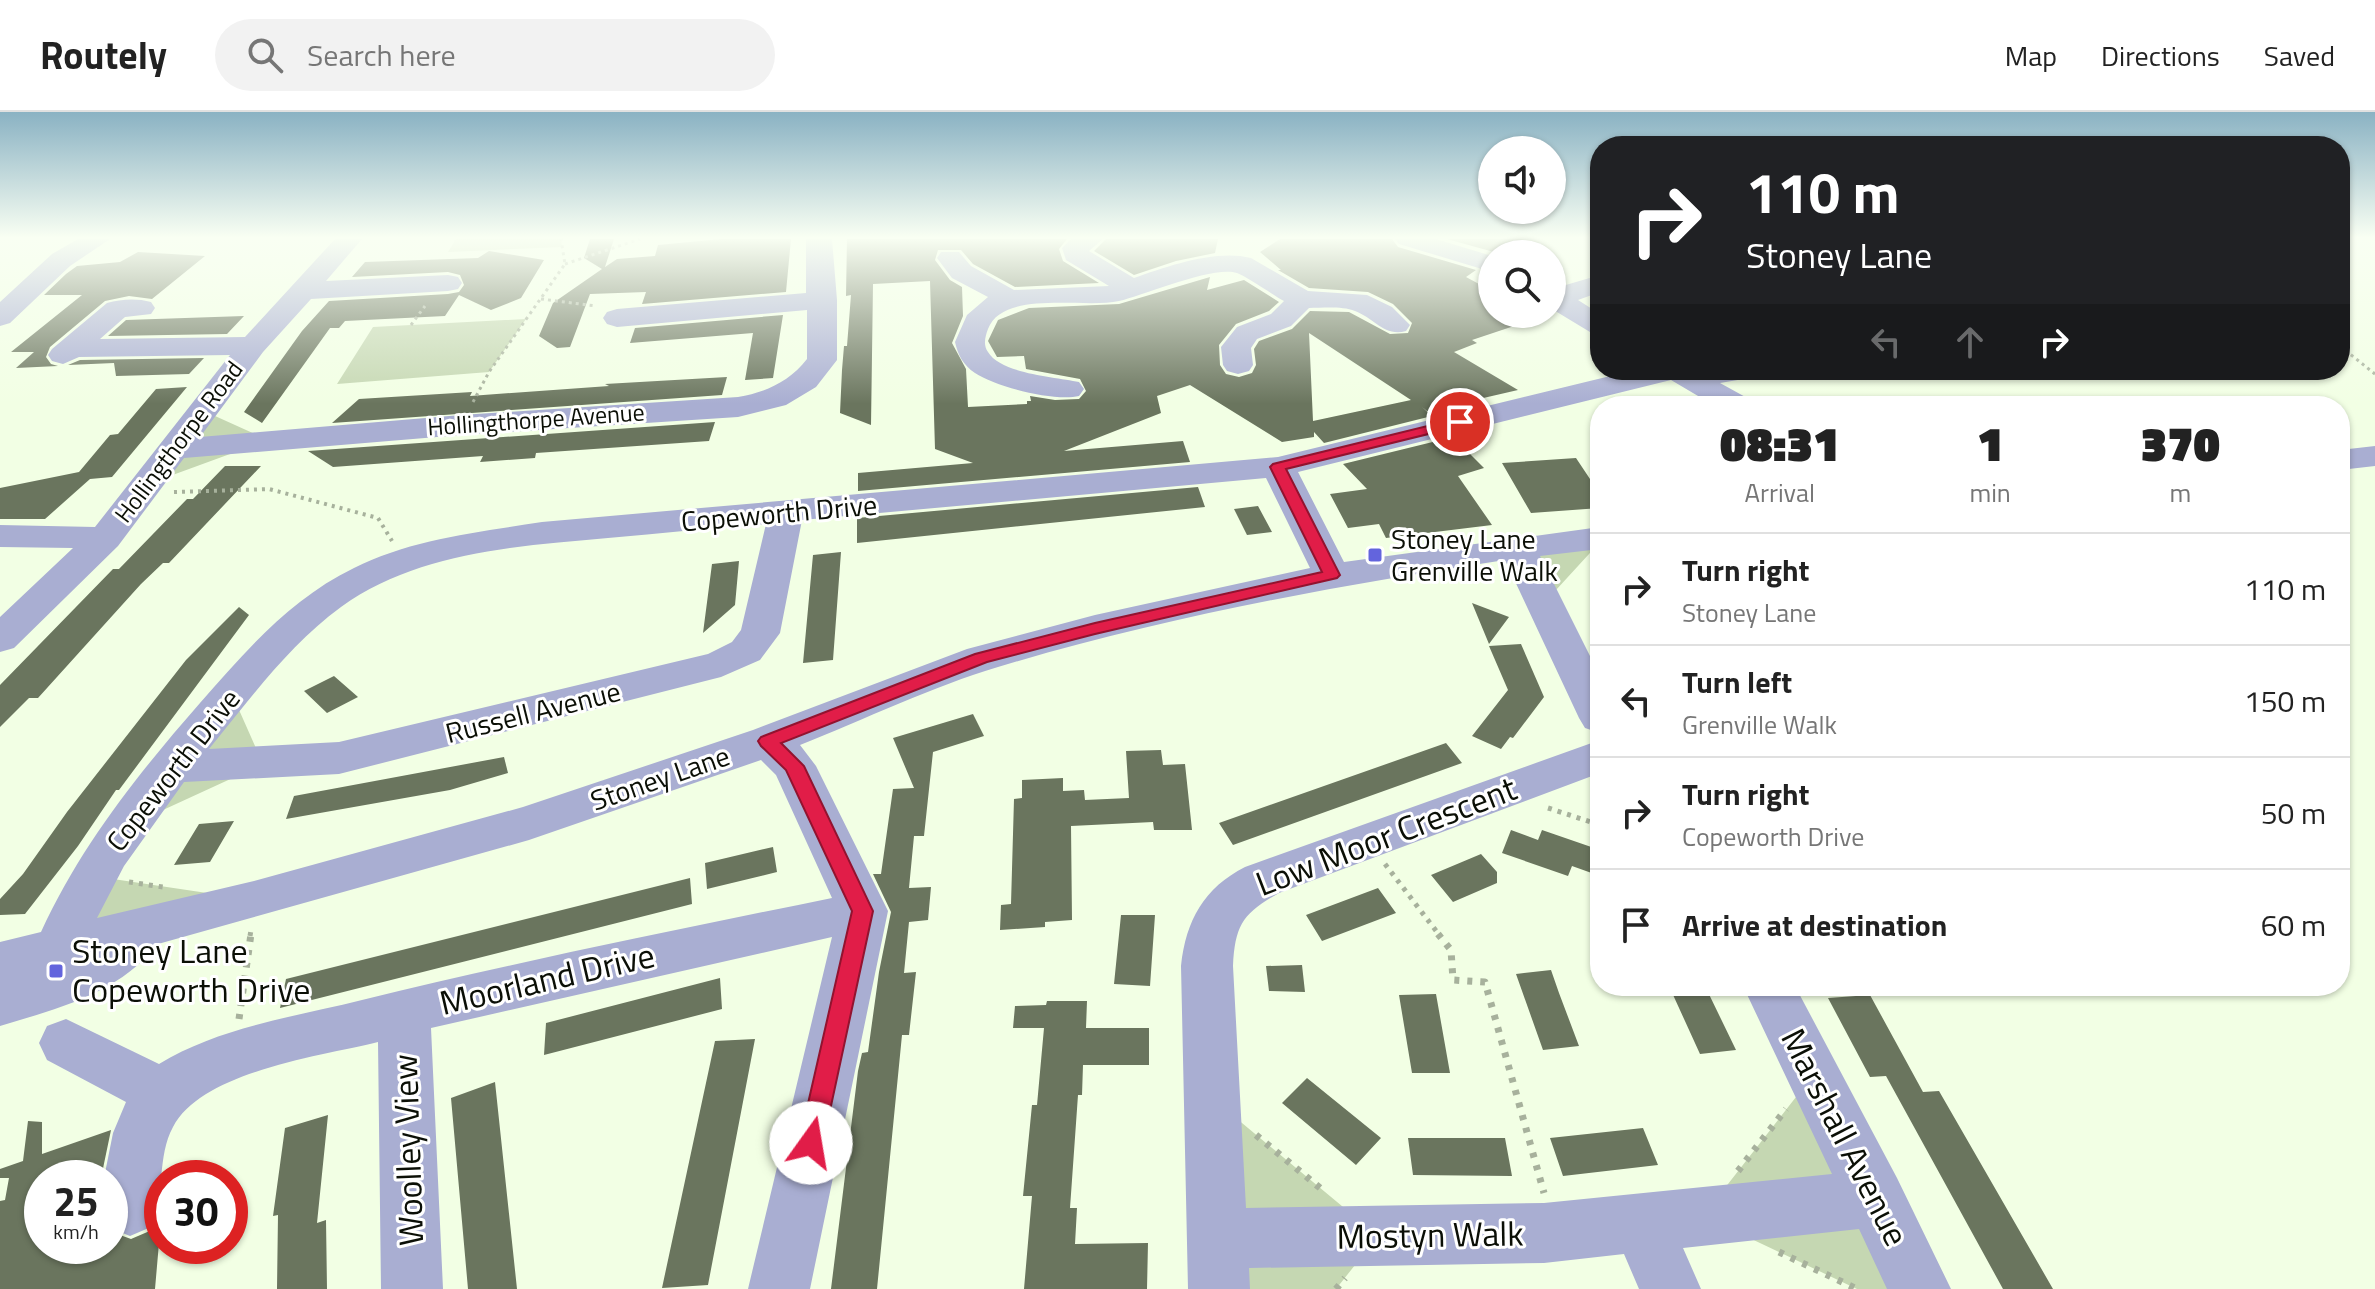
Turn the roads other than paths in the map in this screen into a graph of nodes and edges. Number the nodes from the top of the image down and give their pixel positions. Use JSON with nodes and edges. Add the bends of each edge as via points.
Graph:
{"nodes":[{"id":1,"x":25,"y":294,"type":"edge"},
{"id":2,"x":297,"y":294,"type":"edge"},
{"id":3,"x":823,"y":294,"type":"edge"},
{"id":4,"x":1002,"y":294,"type":"edge"},
{"id":5,"x":1115,"y":294,"type":"edge"},
{"id":6,"x":1292,"y":294,"type":"edge"},
{"id":7,"x":1008,"y":299,"type":"junction"},
{"id":8,"x":1302,"y":299,"type":"junction"},
{"id":9,"x":823,"y":300,"type":"junction"},
{"id":10,"x":1566,"y":305,"type":"edge"},
{"id":11,"x":141,"y":308,"type":"dead end"},
{"id":12,"x":0,"y":317,"type":"edge"},
{"id":13,"x":617,"y":318,"type":"road end"},
{"id":14,"x":1590,"y":320,"type":"edge"},
{"id":15,"x":1399,"y":328,"type":"dead end"},
{"id":16,"x":253,"y":346,"type":"junction"},
{"id":17,"x":1238,"y":371,"type":"dead end"},
{"id":18,"x":1645,"y":380,"type":"edge"},
{"id":19,"x":1693,"y":380,"type":"edge"},
{"id":20,"x":1068,"y":389,"type":"dead end"},
{"id":21,"x":1721,"y":396,"type":"edge"},
{"id":22,"x":175,"y":449,"type":"junction"},
{"id":23,"x":2375,"y":456,"type":"edge"},
{"id":24,"x":2350,"y":459,"type":"edge"},
{"id":25,"x":1278,"y":467,"type":"junction"},
{"id":26,"x":786,"y":513,"type":"junction"},
{"id":27,"x":0,"y":536,"type":"edge"},
{"id":28,"x":105,"y":538,"type":"junction"},
{"id":29,"x":1590,"y":539,"type":"edge"},
{"id":30,"x":1517,"y":547,"type":"junction"},
{"id":31,"x":1332,"y":575,"type":"junction"},
{"id":32,"x":0,"y":639,"type":"edge"},
{"id":33,"x":1590,"y":697,"type":"edge"},
{"id":34,"x":768,"y":741,"type":"junction"},
{"id":35,"x":1590,"y":760,"type":"edge"},
{"id":36,"x":171,"y":766,"type":"junction"},
{"id":37,"x":863,"y":911,"type":"junction"},
{"id":38,"x":143,"y":927,"type":"junction"},
{"id":39,"x":60,"y":946,"type":"junction"},
{"id":40,"x":0,"y":963,"type":"edge"},
{"id":41,"x":1774,"y":996,"type":"edge"},
{"id":42,"x":0,"y":1004,"type":"edge"},
{"id":43,"x":404,"y":1012,"type":"junction"},
{"id":44,"x":66,"y":1043,"type":"dead end"},
{"id":45,"x":163,"y":1094,"type":"junction"},
{"id":46,"x":1876,"y":1198,"type":"junction"},
{"id":47,"x":130,"y":1207,"type":"dead end"},
{"id":48,"x":1642,"y":1224,"type":"junction"},
{"id":49,"x":1218,"y":1264,"type":"edge"},
{"id":50,"x":412,"y":1289,"type":"edge"},
{"id":51,"x":779,"y":1289,"type":"edge"},
{"id":52,"x":1670,"y":1289,"type":"edge"},
{"id":53,"x":1920,"y":1289,"type":"edge"}],
"edges":[{"from":1,"to":12,"type":"street"},
{"from":2,"to":16,"type":"street","name":"Hollingthorpe Road"},
{"from":3,"to":9,"type":"street","name":"Hollingthorpe Avenue"},
{"from":4,"to":7,"type":"street"},
{"from":5,"to":7,"type":"street"},
{"from":6,"to":8,"type":"street"},
{"from":7,"to":20,"type":"street","via":[[977,321],[972,350],[1000,387]]},
{"from":8,"to":15,"type":"street","via":[[1357,301]]},
{"from":8,"to":17,"type":"street","via":[[1281,320],[1247,333],[1236,347]]},
{"from":9,"to":13,"type":"street"},
{"from":9,"to":22,"type":"street","name":"Hollingthorpe Avenue","via":[[822,360],[792,392],[767,402]]},
{"from":10,"to":14,"type":"street"},
{"from":11,"to":16,"type":"street","name":"Hollingthorpe Road","via":[[117,309],[62,355]]},
{"from":16,"to":22,"type":"street","name":"Hollingthorpe Road"},
{"from":18,"to":25,"type":"street","name":"Copeworth Drive"},
{"from":19,"to":21,"type":"street"},
{"from":22,"to":28,"type":"street","name":"Hollingthorpe Road"},
{"from":23,"to":24,"type":"street"},
{"from":25,"to":26,"type":"street","name":"Copeworth Drive"},
{"from":25,"to":31,"type":"street"},
{"from":26,"to":36,"type":"street","name":"Copeworth Drive","via":[[542,533],[404,562],[352,583],[269,647]]},
{"from":26,"to":36,"type":"street","name":"Russell Avenue","via":[[760,633],[746,651],[721,664],[339,758]]},
{"from":27,"to":28,"type":"street","name":"Hollingthorpe Road"},
{"from":28,"to":32,"type":"street","name":"Hollingthorpe Road"},
{"from":29,"to":30,"type":"street","name":"Stoney Lane"},
{"from":30,"to":31,"type":"street","name":"Stoney Lane"},
{"from":30,"to":33,"type":"street"},
{"from":31,"to":34,"type":"street","name":"Stoney Lane","via":[[981,658]]},
{"from":34,"to":37,"type":"street","via":[[794,766]]},
{"from":34,"to":38,"type":"street","name":"Stoney Lane","via":[[529,823]]},
{"from":35,"to":49,"type":"street","name":"Low Moor Crescent","via":[[1241,890],[1226,904],[1208,940],[1207,966]]},
{"from":36,"to":39,"type":"street","name":"Copeworth Drive","via":[[93,876]]},
{"from":37,"to":43,"type":"street","name":"Moorland Drive"},
{"from":37,"to":51,"type":"street"},
{"from":38,"to":39,"type":"street","name":"Stoney Lane"},
{"from":38,"to":42,"type":"street","via":[[110,961],[85,977]]},
{"from":39,"to":40,"type":"street","name":"Stoney Lane"},
{"from":41,"to":46,"type":"street","name":"Marshall Avenue"},
{"from":43,"to":45,"type":"street","name":"Moorland Drive","via":[[246,1053],[200,1070]]},
{"from":43,"to":50,"type":"street","name":"Woolley View"},
{"from":44,"to":45,"type":"street"},
{"from":45,"to":47,"type":"street","via":[[140,1132]]},
{"from":46,"to":48,"type":"street","name":"Mostyn Walk"},
{"from":46,"to":53,"type":"street","name":"Marshall Avenue"},
{"from":48,"to":49,"type":"street","name":"Mostyn Walk","via":[[1378,1236]]},
{"from":48,"to":52,"type":"street"}]}
